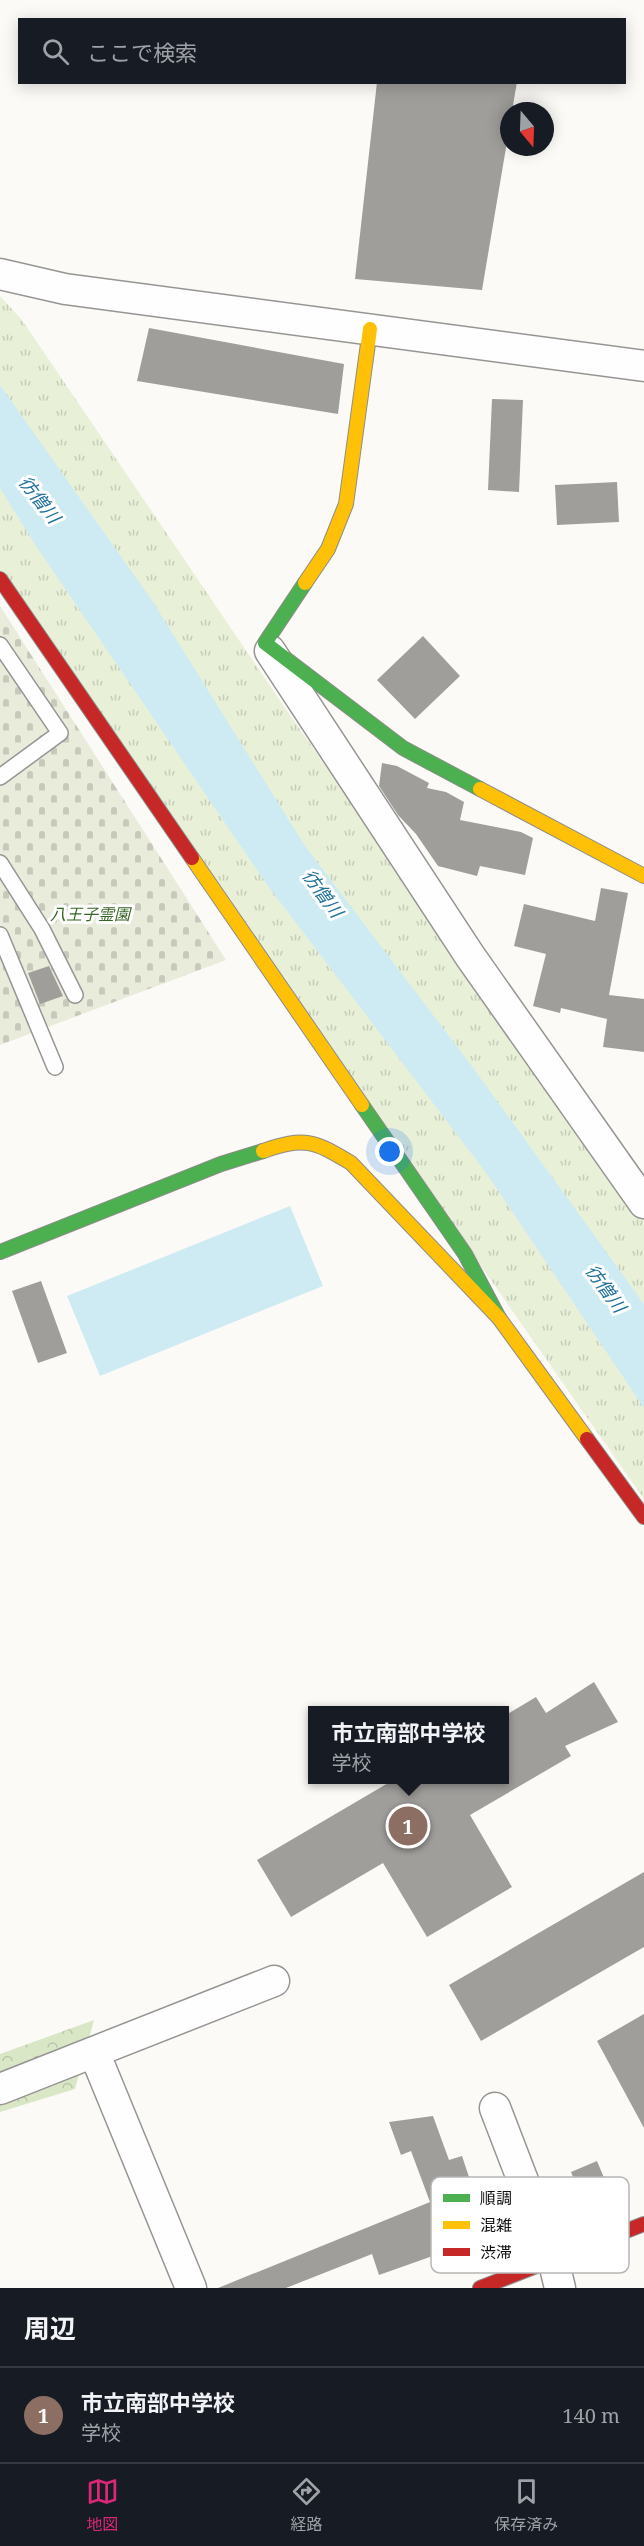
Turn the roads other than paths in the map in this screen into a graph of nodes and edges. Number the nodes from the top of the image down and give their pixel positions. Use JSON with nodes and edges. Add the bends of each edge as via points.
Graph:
{"nodes":[{"id":1,"x":0,"y":274,"type":"edge"},
{"id":2,"x":370,"y":329,"type":"junction"},
{"id":3,"x":644,"y":366,"type":"edge"},
{"id":4,"x":0,"y":579,"type":"edge"},
{"id":5,"x":6,"y":601,"type":"edge"},
{"id":6,"x":265,"y":643,"type":"junction"},
{"id":7,"x":0,"y":645,"type":"edge"},
{"id":8,"x":0,"y":777,"type":"edge"},
{"id":9,"x":0,"y":863,"type":"edge"},
{"id":10,"x":644,"y":876,"type":"edge"},
{"id":11,"x":0,"y":935,"type":"edge"},
{"id":12,"x":5,"y":963,"type":"edge"},
{"id":13,"x":75,"y":995,"type":"dead end"},
{"id":14,"x":55,"y":1067,"type":"dead end"},
{"id":15,"x":644,"y":1203,"type":"edge"},
{"id":16,"x":0,"y":1251,"type":"edge"},
{"id":17,"x":500,"y":1318,"type":"junction"},
{"id":18,"x":634,"y":1484,"type":"edge"},
{"id":19,"x":644,"y":1517,"type":"edge"},
{"id":20,"x":274,"y":1981,"type":"dead end"},
{"id":21,"x":94,"y":2052,"type":"junction"},
{"id":22,"x":0,"y":2089,"type":"edge"},
{"id":23,"x":495,"y":2108,"type":"dead end"},
{"id":24,"x":522,"y":2177,"type":"edge"},
{"id":25,"x":644,"y":2224,"type":"edge"},
{"id":26,"x":629,"y":2230,"type":"edge"},
{"id":27,"x":518,"y":2273,"type":"edge"},
{"id":28,"x":556,"y":2273,"type":"edge"},
{"id":29,"x":191,"y":2288,"type":"edge"},
{"id":30,"x":480,"y":2288,"type":"edge"},
{"id":31,"x":560,"y":2288,"type":"edge"}],
"edges":[{"from":1,"to":2,"type":"street","via":[[65,289]]},
{"from":2,"to":3,"type":"street"},
{"from":2,"to":6,"type":"street","via":[[346,504],[328,549]]},
{"from":4,"to":5,"type":"street"},
{"from":5,"to":17,"type":"street","via":[[465,1254]]},
{"from":6,"to":10,"type":"street","via":[[403,748]]},
{"from":6,"to":15,"type":"street","via":[[470,956]]},
{"from":7,"to":8,"type":"lane","via":[[60,733]]},
{"from":9,"to":13,"type":"lane","via":[[42,929]]},
{"from":11,"to":12,"type":"lane"},
{"from":12,"to":14,"type":"lane"},
{"from":16,"to":17,"type":"street","via":[[221,1164],[293,1141],[323,1146],[351,1164]]},
{"from":17,"to":18,"type":"street"},
{"from":18,"to":19,"type":"street"},
{"from":20,"to":21,"type":"street"},
{"from":21,"to":22,"type":"street"},
{"from":21,"to":29,"type":"street"},
{"from":23,"to":24,"type":"street"},
{"from":25,"to":26,"type":"street"},
{"from":27,"to":30,"type":"street"},
{"from":28,"to":31,"type":"street"}]}
